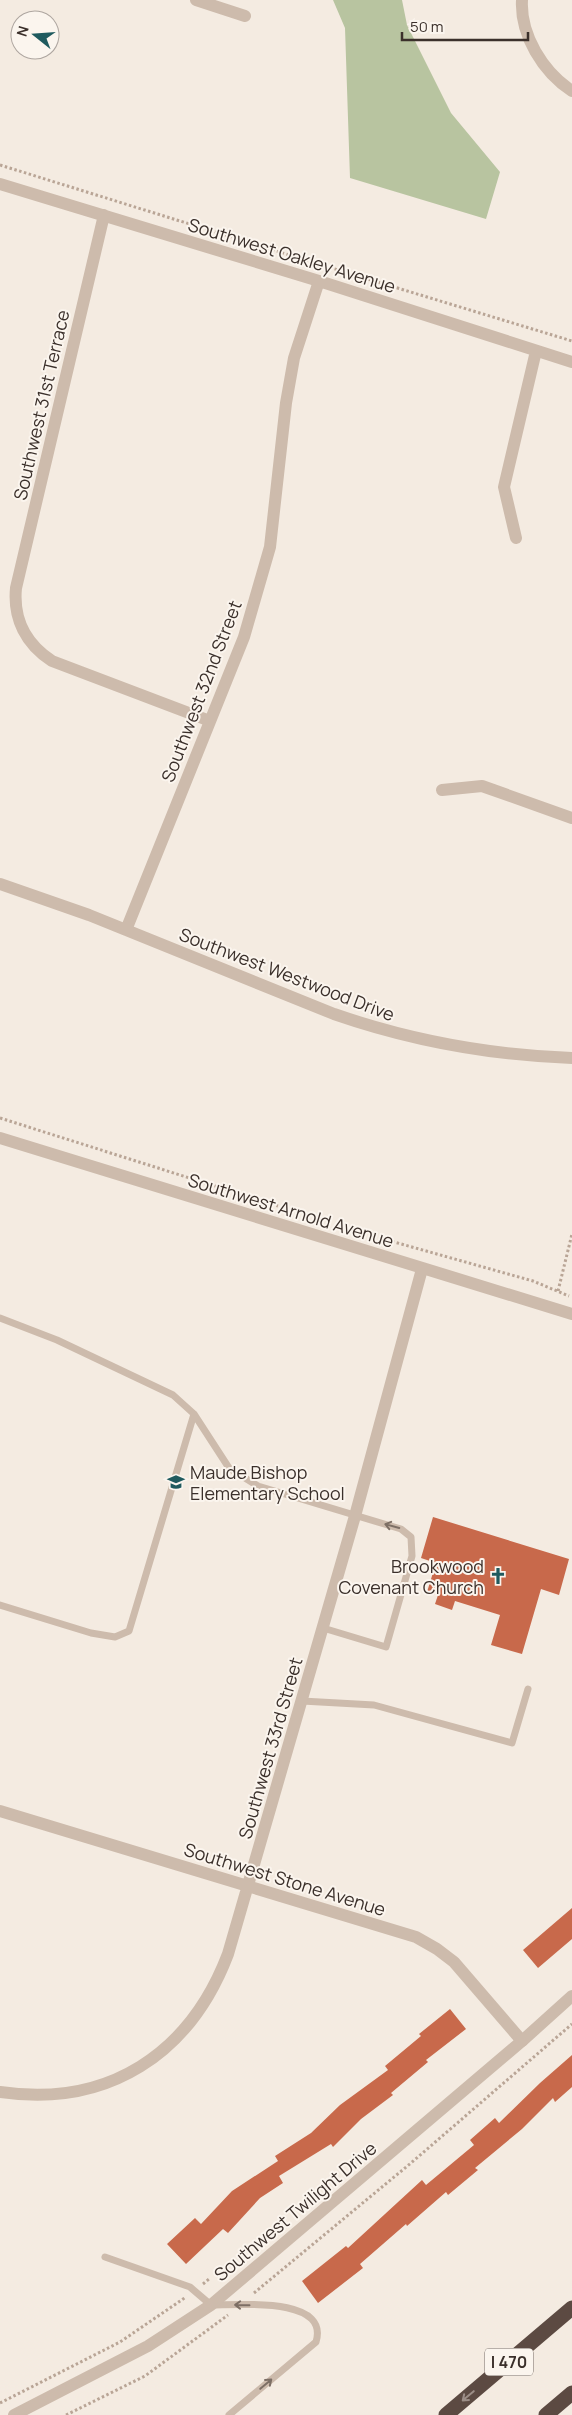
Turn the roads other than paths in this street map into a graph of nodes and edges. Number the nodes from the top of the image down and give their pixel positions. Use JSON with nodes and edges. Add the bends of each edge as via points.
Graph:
{"nodes":[{"id":1,"x":196,"y":0,"type":"edge"},
{"id":2,"x":522,"y":0,"type":"edge"},
{"id":3,"x":245,"y":16,"type":"dead end"},
{"id":4,"x":572,"y":91,"type":"edge"},
{"id":5,"x":0,"y":184,"type":"edge"},
{"id":6,"x":104,"y":215,"type":"junction"},
{"id":7,"x":319,"y":281,"type":"junction"},
{"id":8,"x":536,"y":351,"type":"junction"},
{"id":9,"x":572,"y":362,"type":"edge"},
{"id":10,"x":516,"y":538,"type":"dead end"},
{"id":11,"x":210,"y":721,"type":"junction"},
{"id":12,"x":442,"y":790,"type":"dead end"},
{"id":13,"x":572,"y":818,"type":"edge"},
{"id":14,"x":0,"y":884,"type":"edge"},
{"id":15,"x":126,"y":930,"type":"junction"},
{"id":16,"x":572,"y":1058,"type":"edge"},
{"id":17,"x":0,"y":1138,"type":"edge"},
{"id":18,"x":422,"y":1269,"type":"junction"},
{"id":19,"x":572,"y":1314,"type":"edge"},
{"id":20,"x":0,"y":1318,"type":"edge"},
{"id":21,"x":194,"y":1414,"type":"junction"},
{"id":22,"x":355,"y":1516,"type":"junction"},
{"id":23,"x":0,"y":1605,"type":"edge"},
{"id":24,"x":323,"y":1628,"type":"junction"},
{"id":25,"x":528,"y":1689,"type":"dead end"},
{"id":26,"x":302,"y":1701,"type":"junction"},
{"id":27,"x":0,"y":1811,"type":"edge"},
{"id":28,"x":248,"y":1886,"type":"junction"},
{"id":29,"x":572,"y":1996,"type":"edge"},
{"id":30,"x":522,"y":2042,"type":"junction"},
{"id":31,"x":0,"y":2092,"type":"edge"},
{"id":32,"x":105,"y":2257,"type":"dead end"},
{"id":33,"x":211,"y":2305,"type":"junction"},
{"id":34,"x":572,"y":2308,"type":"edge"},
{"id":35,"x":572,"y":2393,"type":"edge"},
{"id":36,"x":14,"y":2415,"type":"edge"},
{"id":37,"x":229,"y":2415,"type":"edge"},
{"id":38,"x":446,"y":2415,"type":"edge"},
{"id":39,"x":546,"y":2415,"type":"edge"}],
"edges":[{"from":1,"to":3,"type":"street"},
{"from":2,"to":4,"type":"street","via":[[525,26],[532,45],[552,74]]},
{"from":5,"to":6,"type":"street","name":"Southwest Oakley Avenue"},
{"from":6,"to":7,"type":"street","name":"Southwest Oakley Avenue"},
{"from":6,"to":11,"type":"street","name":"Southwest 31st Terrace","via":[[16,588],[18,621],[34,647],[52,661]]},
{"from":7,"to":8,"type":"street","name":"Southwest Oakley Avenue"},
{"from":7,"to":11,"type":"street","name":"Southwest 32nd Street","via":[[294,358],[270,547],[244,637]]},
{"from":8,"to":9,"type":"street","name":"Southwest Oakley Avenue"},
{"from":8,"to":10,"type":"street","via":[[504,486]]},
{"from":11,"to":15,"type":"street","name":"Southwest 32nd Street"},
{"from":12,"to":13,"type":"street","via":[[482,786]]},
{"from":14,"to":15,"type":"street","name":"Southwest Westwood Drive"},
{"from":15,"to":16,"type":"street","name":"Southwest Westwood Drive","via":[[334,1014],[401,1035],[470,1050]]},
{"from":17,"to":18,"type":"street","name":"Southwest Arnold Avenue"},
{"from":18,"to":19,"type":"street","name":"Southwest Arnold Avenue"},
{"from":18,"to":22,"type":"street","name":"Southwest 33rd Street"},
{"from":20,"to":21,"type":"lane","via":[[56,1340],[172,1395]]},
{"from":21,"to":22,"type":"lane","via":[[229,1468],[258,1486]]},
{"from":21,"to":23,"type":"lane","via":[[129,1631],[115,1637],[92,1633]]},
{"from":22,"to":24,"type":"street","name":"Southwest 33rd Street"},
{"from":24,"to":22,"type":"lane","one_way":true,"via":[[386,1647],[412,1556],[411,1537],[402,1529]]},
{"from":24,"to":26,"type":"street","name":"Southwest 33rd Street"},
{"from":25,"to":26,"type":"lane","via":[[512,1743],[374,1705]]},
{"from":26,"to":28,"type":"street","name":"Southwest 33rd Street"},
{"from":27,"to":28,"type":"street","name":"Southwest Stone Avenue"},
{"from":28,"to":30,"type":"street","name":"Southwest Stone Avenue","via":[[402,1932],[437,1949],[466,1975]]},
{"from":28,"to":31,"type":"street","name":"Southwest 33rd Street","via":[[220,1977],[192,2022],[167,2047],[136,2069],[84,2090],[45,2095]]},
{"from":29,"to":30,"type":"street","name":"Southwest Twilight Drive"},
{"from":30,"to":33,"type":"street","name":"Southwest Twilight Drive"},
{"from":32,"to":33,"type":"lane","via":[[190,2287]]},
{"from":33,"to":36,"type":"street","name":"Southwest Twilight Drive","via":[[148,2346]]},
{"from":37,"to":33,"type":"lane","one_way":true,"via":[[316,2342],[318,2333],[316,2323],[308,2315],[282,2306]]},
{"from":34,"to":38,"type":"highway","number":"I 470","one_way":true},
{"from":35,"to":39,"type":"highway"}]}
